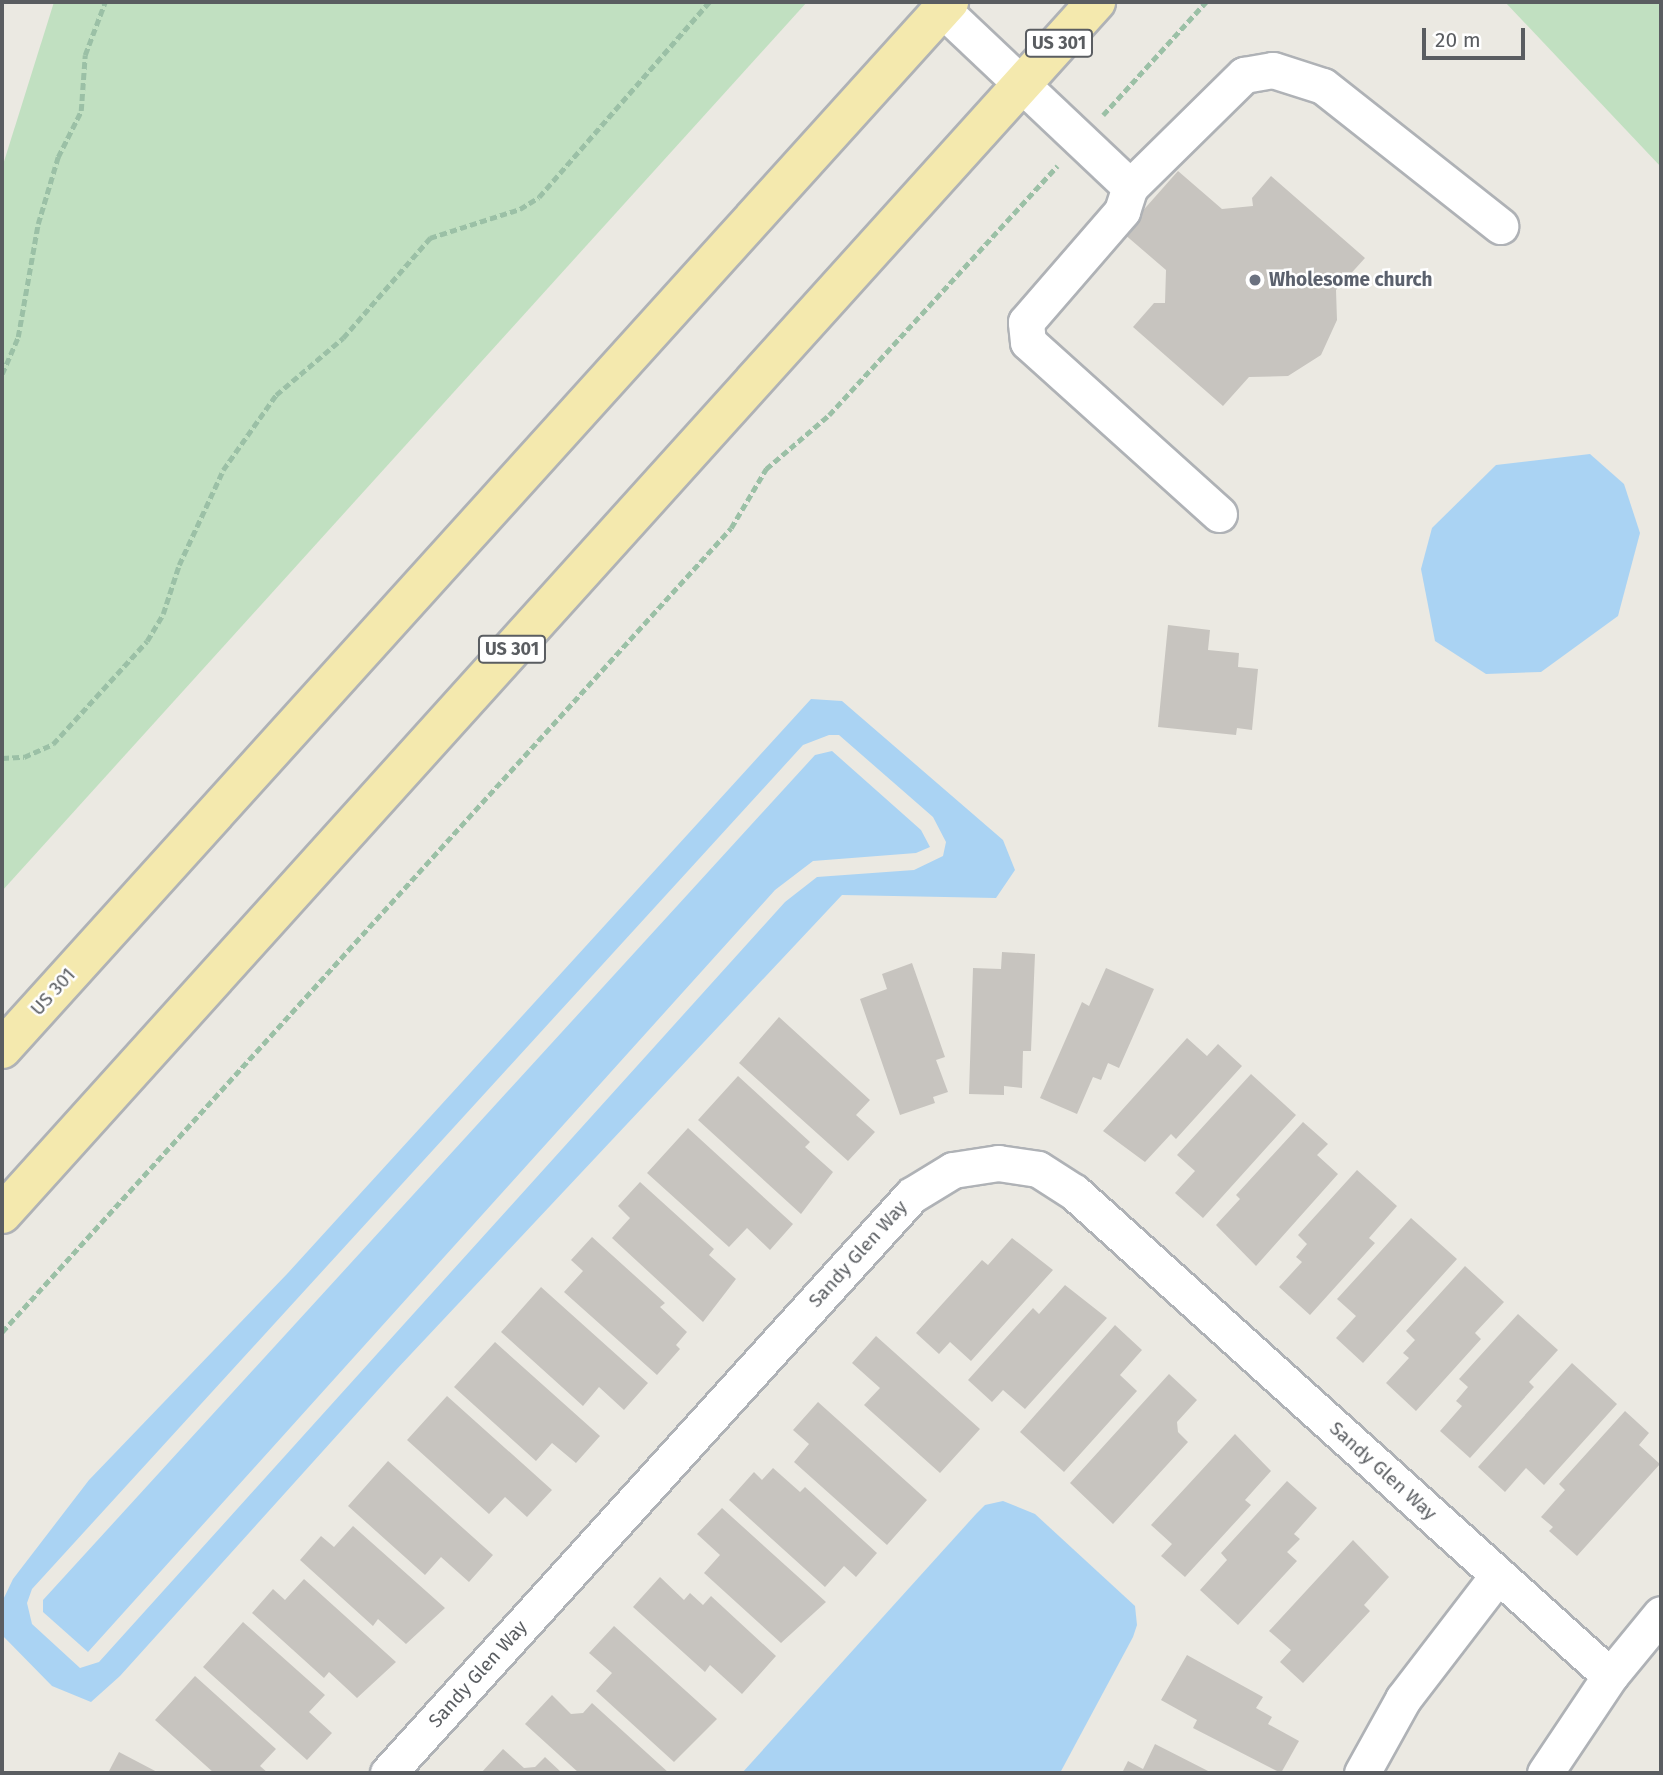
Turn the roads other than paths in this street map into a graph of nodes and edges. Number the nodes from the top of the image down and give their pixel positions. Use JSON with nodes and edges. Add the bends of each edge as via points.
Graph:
{"nodes":[{"id":1,"x":1096,"y":2,"type":"edge"},
{"id":2,"x":946,"y":5,"type":"edge"},
{"id":3,"x":1022,"y":84,"type":"junction"},
{"id":4,"x":1130,"y":187,"type":"junction"},
{"id":5,"x":1500,"y":226,"type":"dead end"},
{"id":6,"x":1219,"y":514,"type":"dead end"},
{"id":7,"x":2,"y":1049,"type":"edge"},
{"id":8,"x":2,"y":1214,"type":"edge"},
{"id":9,"x":1498,"y":1575,"type":"junction"},
{"id":10,"x":1661,"y":1614,"type":"edge"},
{"id":11,"x":1610,"y":1676,"type":"junction"},
{"id":12,"x":388,"y":1773,"type":"edge"},
{"id":13,"x":1362,"y":1773,"type":"edge"},
{"id":14,"x":1545,"y":1773,"type":"edge"}],
"edges":[{"from":1,"to":3,"type":"main road","number":"US 301"},
{"from":2,"to":3,"type":"street"},
{"from":2,"to":7,"type":"main road","name":"US 301","number":"US 301"},
{"from":3,"to":4,"type":"street"},
{"from":3,"to":8,"type":"main road","number":"US 301"},
{"from":4,"to":5,"type":"street","via":[[1244,75],[1273,70],[1324,86]]},
{"from":4,"to":6,"type":"street","via":[[1122,211],[1026,322],[1028,342]]},
{"from":9,"to":11,"type":"street","name":"Sandy Glen Way"},
{"from":9,"to":12,"type":"street","name":"Sandy Glen Way","via":[[1074,1192],[1038,1169],[998,1163],[953,1170],[912,1195]]},
{"from":9,"to":13,"type":"street","via":[[1403,1699]]},
{"from":10,"to":11,"type":"street"},
{"from":11,"to":14,"type":"street"}]}
